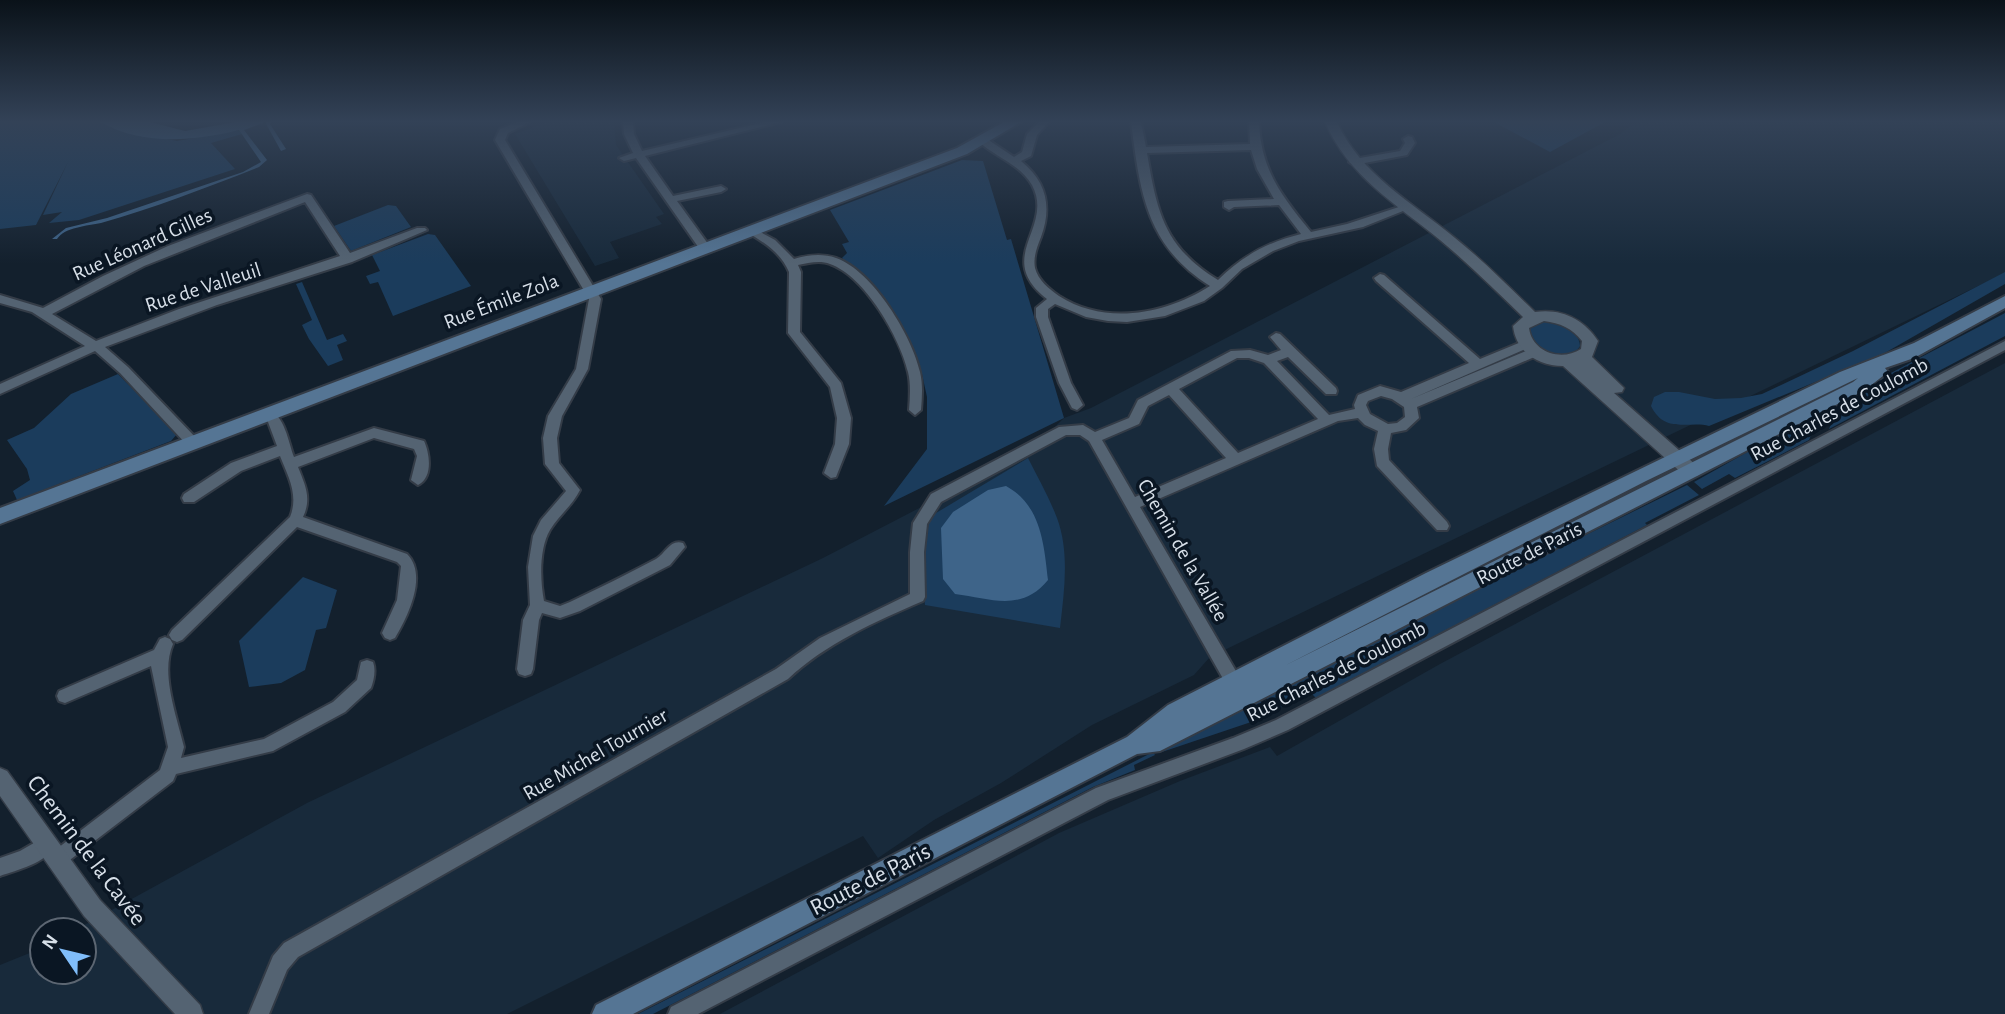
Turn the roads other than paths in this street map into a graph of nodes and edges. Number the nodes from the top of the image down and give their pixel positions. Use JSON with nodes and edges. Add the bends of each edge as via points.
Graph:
{"nodes":[{"id":1,"x":518,"y":169,"type":"edge"},
{"id":2,"x":650,"y":169,"type":"edge"},
{"id":3,"x":909,"y":169,"type":"edge"},
{"id":4,"x":1026,"y":169,"type":"edge"},
{"id":5,"x":1146,"y":169,"type":"edge"},
{"id":6,"x":1262,"y":169,"type":"edge"},
{"id":7,"x":1363,"y":169,"type":"edge"},
{"id":8,"x":721,"y":189,"type":"dead end"},
{"id":9,"x":672,"y":199,"type":"junction"},
{"id":10,"x":1281,"y":202,"type":"junction"},
{"id":11,"x":1229,"y":207,"type":"dead end"},
{"id":12,"x":1408,"y":207,"type":"junction"},
{"id":13,"x":421,"y":230,"type":"dead end"},
{"id":14,"x":751,"y":230,"type":"junction"},
{"id":15,"x":1308,"y":236,"type":"junction"},
{"id":16,"x":705,"y":248,"type":"junction"},
{"id":17,"x":348,"y":259,"type":"junction"},
{"id":18,"x":792,"y":263,"type":"junction"},
{"id":19,"x":1380,"y":278,"type":"dead end"},
{"id":20,"x":1218,"y":285,"type":"junction"},
{"id":21,"x":592,"y":291,"type":"junction"},
{"id":22,"x":0,"y":299,"type":"edge"},
{"id":23,"x":1054,"y":299,"type":"junction"},
{"id":24,"x":2005,"y":301,"type":"edge"},
{"id":25,"x":44,"y":313,"type":"junction"},
{"id":26,"x":1532,"y":318,"type":"junction"},
{"id":27,"x":1276,"y":337,"type":"dead end"},
{"id":28,"x":2005,"y":345,"type":"edge"},
{"id":29,"x":93,"y":346,"type":"junction"},
{"id":30,"x":1530,"y":348,"type":"junction"},
{"id":31,"x":1290,"y":351,"type":"junction"},
{"id":32,"x":1576,"y":359,"type":"junction"},
{"id":33,"x":1268,"y":360,"type":"junction"},
{"id":34,"x":1478,"y":364,"type":"junction"},
{"id":35,"x":1170,"y":388,"type":"junction"},
{"id":36,"x":0,"y":389,"type":"edge"},
{"id":37,"x":1331,"y":391,"type":"dead end"},
{"id":38,"x":1406,"y":401,"type":"junction"},
{"id":39,"x":1077,"y":405,"type":"dead end"},
{"id":40,"x":915,"y":410,"type":"dead end"},
{"id":41,"x":1362,"y":413,"type":"junction"},
{"id":42,"x":268,"y":414,"type":"junction"},
{"id":43,"x":1328,"y":421,"type":"junction"},
{"id":44,"x":1385,"y":428,"type":"junction"},
{"id":45,"x":1094,"y":438,"type":"junction"},
{"id":46,"x":193,"y":443,"type":"junction"},
{"id":47,"x":284,"y":449,"type":"junction"},
{"id":48,"x":1236,"y":460,"type":"junction"},
{"id":49,"x":1688,"y":463,"type":"junction"},
{"id":50,"x":290,"y":464,"type":"junction"},
{"id":51,"x":831,"y":473,"type":"dead end"},
{"id":52,"x":418,"y":480,"type":"dead end"},
{"id":53,"x":189,"y":498,"type":"dead end"},
{"id":54,"x":1133,"y":504,"type":"junction"},
{"id":55,"x":0,"y":516,"type":"edge"},
{"id":56,"x":295,"y":520,"type":"junction"},
{"id":57,"x":1443,"y":526,"type":"dead end"},
{"id":58,"x":678,"y":547,"type":"dead end"},
{"id":59,"x":538,"y":604,"type":"junction"},
{"id":60,"x":390,"y":633,"type":"dead end"},
{"id":61,"x":167,"y":645,"type":"junction"},
{"id":62,"x":367,"y":667,"type":"dead end"},
{"id":63,"x":525,"y":669,"type":"dead end"},
{"id":64,"x":1234,"y":683,"type":"junction"},
{"id":65,"x":65,"y":695,"type":"dead end"},
{"id":66,"x":1227,"y":706,"type":"junction"},
{"id":67,"x":1135,"y":744,"type":"junction"},
{"id":68,"x":170,"y":768,"type":"junction"},
{"id":69,"x":0,"y":778,"type":"edge"},
{"id":70,"x":51,"y":853,"type":"junction"},
{"id":71,"x":0,"y":867,"type":"edge"},
{"id":72,"x":191,"y":1014,"type":"edge"},
{"id":73,"x":260,"y":1014,"type":"edge"},
{"id":74,"x":605,"y":1014,"type":"edge"},
{"id":75,"x":678,"y":1014,"type":"edge"}],
"edges":[{"from":1,"to":21,"type":"street"},
{"from":2,"to":9,"type":"street"},
{"from":3,"to":14,"type":"main road","name":"Rue Émile Zola"},
{"from":4,"to":23,"type":"street","via":[[1038,184],[1042,200],[1028,264],[1034,279]]},
{"from":5,"to":20,"type":"street","via":[[1159,230],[1168,246],[1185,265]]},
{"from":6,"to":10,"type":"street"},
{"from":7,"to":12,"type":"street"},
{"from":8,"to":9,"type":"street"},
{"from":9,"to":16,"type":"street"},
{"from":10,"to":11,"type":"street"},
{"from":10,"to":15,"type":"street"},
{"from":12,"to":15,"type":"street"},
{"from":12,"to":26,"type":"street"},
{"from":13,"to":17,"type":"street","name":"Rue de Valleuil"},
{"from":14,"to":16,"type":"main road","name":"Rue Émile Zola"},
{"from":14,"to":18,"type":"street","via":[[775,244]]},
{"from":15,"to":20,"type":"street","via":[[1254,256]]},
{"from":16,"to":21,"type":"main road","name":"Rue Émile Zola"},
{"from":17,"to":25,"type":"street","name":"Rue Léonard Gilles","via":[[307,197],[196,238]]},
{"from":17,"to":29,"type":"street","name":"Rue de Valleuil"},
{"from":18,"to":40,"type":"street","via":[[813,257],[832,260],[864,286],[908,351]]},
{"from":18,"to":51,"type":"street","via":[[794,333],[836,386],[844,418],[842,444]]},
{"from":19,"to":34,"type":"street"},
{"from":20,"to":23,"type":"street","via":[[1185,305],[1132,317],[1090,314]]},
{"from":21,"to":42,"type":"main road","name":"Rue Émile Zola"},
{"from":21,"to":59,"type":"street","via":[[595,299],[582,369],[555,416],[550,438],[552,464],[573,490],[543,528],[538,542],[534,595]]},
{"from":22,"to":25,"type":"street"},
{"from":23,"to":39,"type":"street","via":[[1042,308],[1042,317]]},
{"from":24,"to":49,"type":"main road","name":"Route de Paris","via":[[1858,386]]},
{"from":25,"to":29,"type":"street"},
{"from":26,"to":30,"type":"street","via":[[1521,326]]},
{"from":26,"to":32,"type":"street","via":[[1558,317],[1581,329],[1590,345]]},
{"from":27,"to":31,"type":"street"},
{"from":28,"to":75,"type":"street","name":"Rue Charles de Coulomb","via":[[1271,730],[1102,794]]},
{"from":29,"to":36,"type":"street","name":"Rue de Valleuil"},
{"from":29,"to":46,"type":"street","via":[[124,370]]},
{"from":30,"to":32,"type":"street","via":[[1547,358]]},
{"from":30,"to":34,"type":"street"},
{"from":30,"to":38,"type":"street"},
{"from":31,"to":33,"type":"street"},
{"from":31,"to":37,"type":"street"},
{"from":32,"to":49,"type":"street"},
{"from":33,"to":35,"type":"street","via":[[1235,354]]},
{"from":33,"to":43,"type":"street"},
{"from":34,"to":38,"type":"street"},
{"from":35,"to":45,"type":"street","via":[[1143,403],[1134,421]]},
{"from":35,"to":48,"type":"street"},
{"from":38,"to":41,"type":"street","via":[[1385,392],[1370,393],[1360,401]]},
{"from":38,"to":44,"type":"street","via":[[1412,418],[1407,425]]},
{"from":41,"to":43,"type":"street"},
{"from":41,"to":44,"type":"street"},
{"from":42,"to":46,"type":"main road","name":"Rue Émile Zola"},
{"from":42,"to":47,"type":"street"},
{"from":43,"to":48,"type":"street"},
{"from":44,"to":57,"type":"street","via":[[1382,462]]},
{"from":45,"to":54,"type":"street","name":"Chemin de la Vallée"},
{"from":45,"to":73,"type":"street","name":"Rue Michel Tournier","via":[[1077,429],[1055,434],[936,498],[920,523],[918,597],[832,640],[782,674],[291,950],[279,963]]},
{"from":46,"to":55,"type":"main road","name":"Rue Émile Zola"},
{"from":47,"to":50,"type":"street"},
{"from":47,"to":53,"type":"street","via":[[236,467]]},
{"from":48,"to":54,"type":"street"},
{"from":49,"to":64,"type":"main road","name":"Route de Paris","via":[[1433,579]]},
{"from":49,"to":66,"type":"main road","name":"Route de Paris"},
{"from":50,"to":52,"type":"street","via":[[374,433],[419,445],[424,456]]},
{"from":50,"to":56,"type":"street","via":[[302,497]]},
{"from":54,"to":64,"type":"street","name":"Chemin de la Vallée"},
{"from":56,"to":60,"type":"street","via":[[408,564],[401,617]]},
{"from":56,"to":61,"type":"street"},
{"from":58,"to":59,"type":"street","via":[[665,561],[575,607],[560,612]]},
{"from":59,"to":63,"type":"street","via":[[531,620]]},
{"from":61,"to":65,"type":"street"},
{"from":61,"to":68,"type":"street","via":[[159,670],[176,747]]},
{"from":62,"to":68,"type":"street","via":[[365,683],[339,707],[267,746]]},
{"from":64,"to":66,"type":"street","via":[[1235,692]]},
{"from":64,"to":67,"type":"main road","name":"Route de Paris","via":[[1176,712]]},
{"from":66,"to":67,"type":"main road","name":"Route de Paris","via":[[1152,744]]},
{"from":67,"to":74,"type":"main road","name":"Route de Paris"},
{"from":68,"to":70,"type":"street","via":[[149,791]]},
{"from":69,"to":70,"type":"street","name":"Chemin de la Cavée"},
{"from":70,"to":71,"type":"street"},
{"from":70,"to":72,"type":"street","name":"Chemin de la Cavée","via":[[92,908]]}]}
